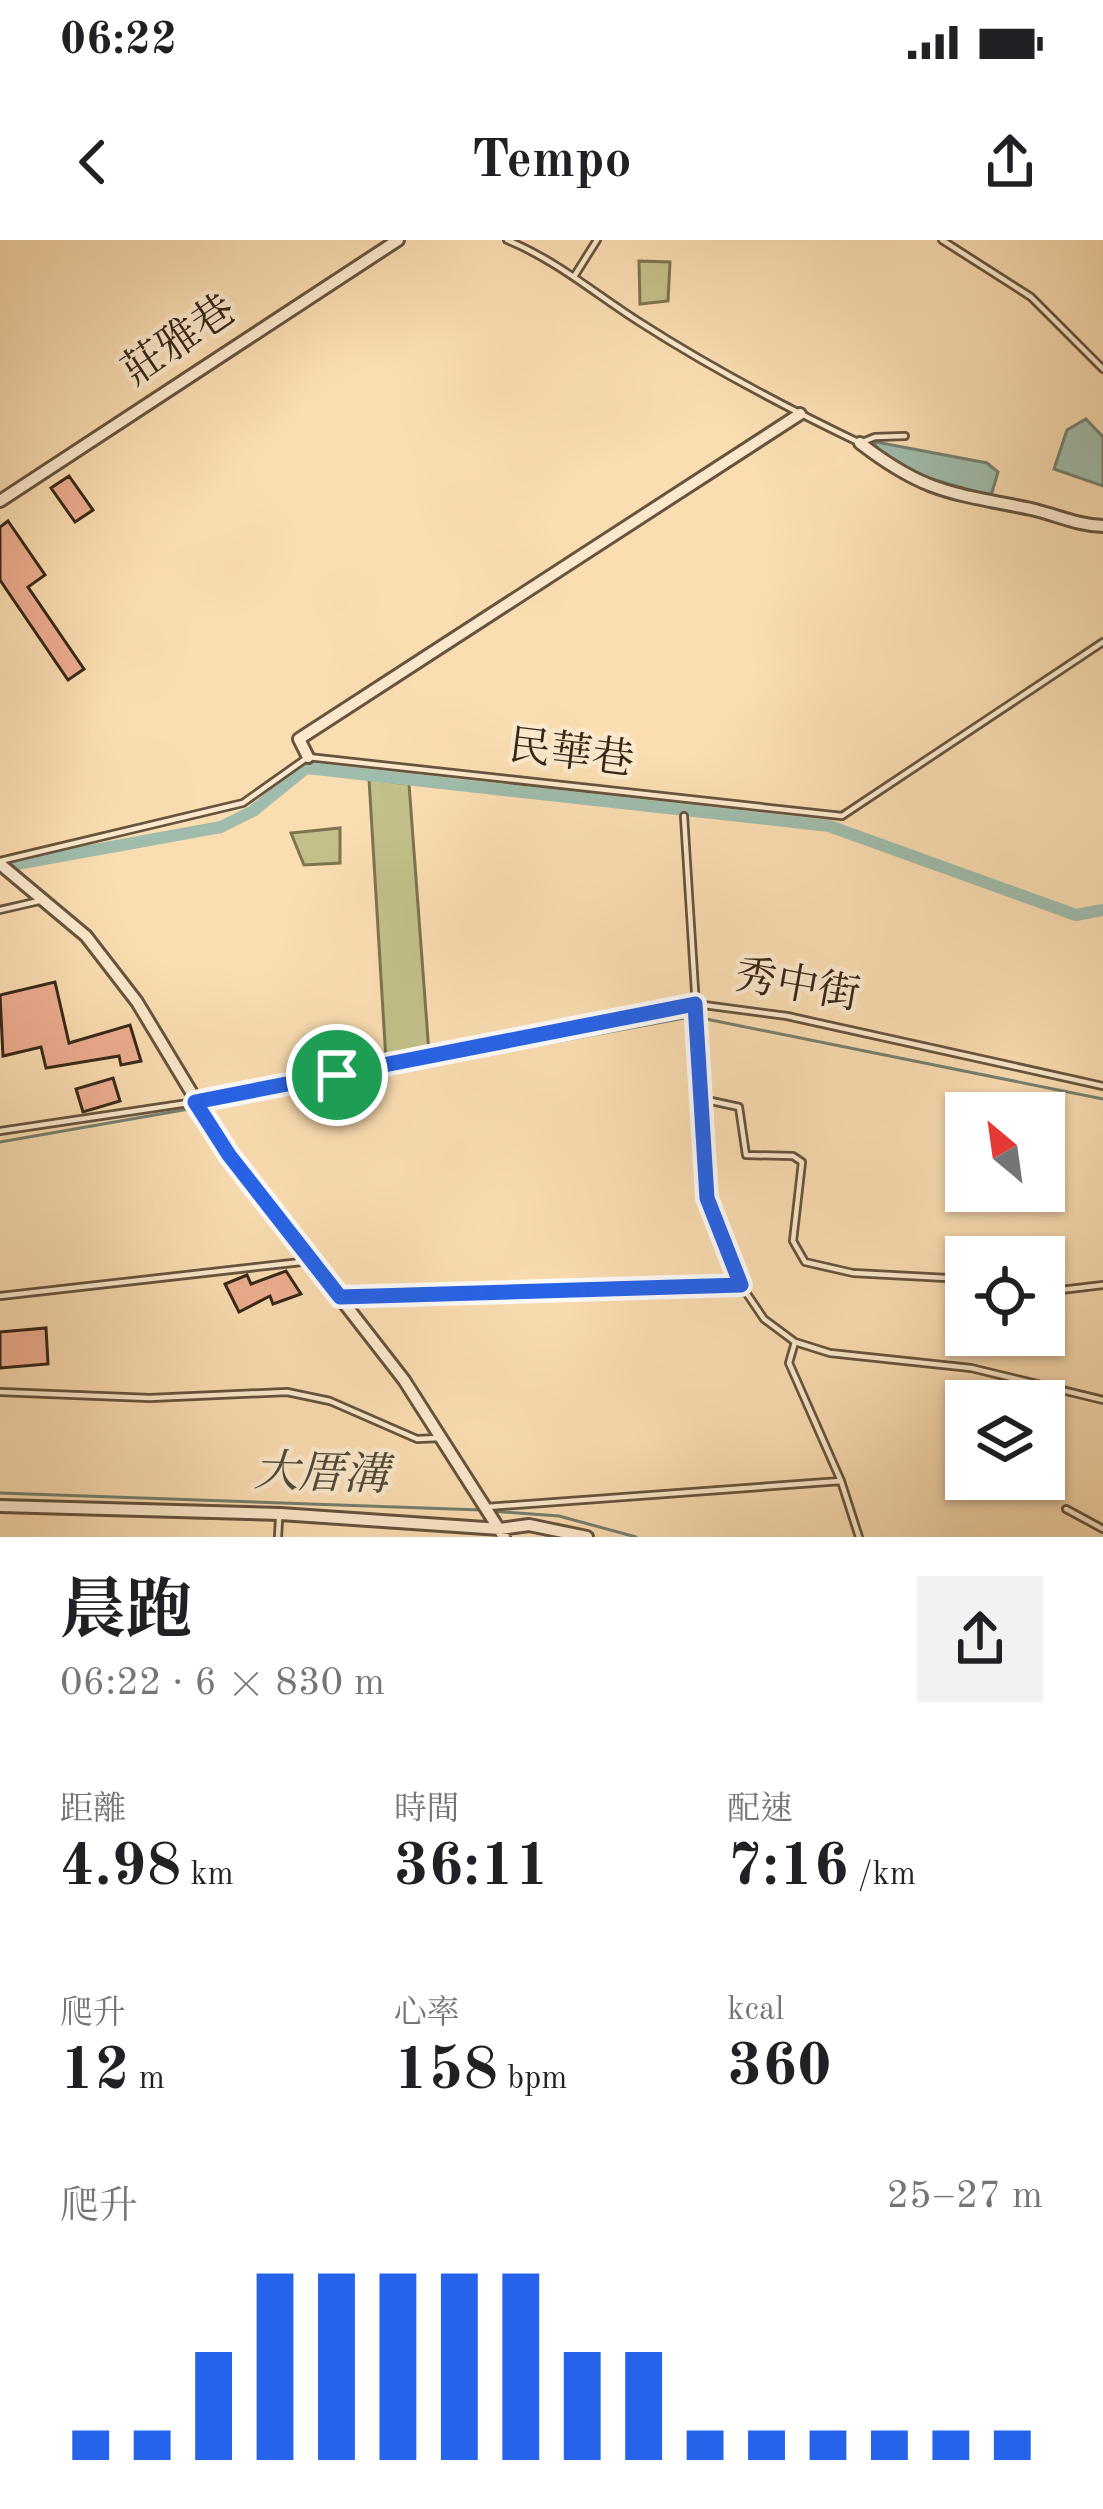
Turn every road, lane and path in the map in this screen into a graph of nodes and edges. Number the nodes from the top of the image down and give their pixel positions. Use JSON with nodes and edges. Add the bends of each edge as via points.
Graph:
{"nodes":[{"id":1,"x":398,"y":240,"type":"edge"},
{"id":2,"x":507,"y":240,"type":"edge"},
{"id":3,"x":597,"y":240,"type":"edge"},
{"id":4,"x":942,"y":240,"type":"edge"},
{"id":5,"x":575,"y":275,"type":"junction"},
{"id":6,"x":1103,"y":369,"type":"edge"},
{"id":7,"x":800,"y":414,"type":"junction"},
{"id":8,"x":905,"y":436,"type":"dead end"},
{"id":9,"x":860,"y":443,"type":"junction"},
{"id":10,"x":0,"y":501,"type":"edge"},
{"id":11,"x":1103,"y":526,"type":"edge"},
{"id":12,"x":1103,"y":642,"type":"edge"},
{"id":13,"x":308,"y":757,"type":"junction"},
{"id":14,"x":683,"y":816,"type":"dead end"},
{"id":15,"x":0,"y":862,"type":"edge"},
{"id":16,"x":44,"y":900,"type":"junction"},
{"id":17,"x":0,"y":910,"type":"edge"},
{"id":18,"x":695,"y":1004,"type":"junction"},
{"id":19,"x":1103,"y":1085,"type":"edge"},
{"id":20,"x":702,"y":1099,"type":"junction"},
{"id":21,"x":195,"y":1102,"type":"junction"},
{"id":22,"x":0,"y":1131,"type":"edge"},
{"id":23,"x":311,"y":1261,"type":"junction"},
{"id":24,"x":945,"y":1278,"type":"edge"},
{"id":25,"x":741,"y":1285,"type":"junction"},
{"id":26,"x":1103,"y":1286,"type":"edge"},
{"id":27,"x":1065,"y":1290,"type":"edge"},
{"id":28,"x":0,"y":1296,"type":"edge"},
{"id":29,"x":340,"y":1297,"type":"junction"},
{"id":30,"x":795,"y":1342,"type":"junction"},
{"id":31,"x":0,"y":1392,"type":"edge"},
{"id":32,"x":1103,"y":1400,"type":"edge"},
{"id":33,"x":440,"y":1438,"type":"junction"},
{"id":34,"x":841,"y":1481,"type":"junction"},
{"id":35,"x":0,"y":1506,"type":"edge"},
{"id":36,"x":1066,"y":1509,"type":"dead end"},
{"id":37,"x":280,"y":1514,"type":"junction"},
{"id":38,"x":495,"y":1523,"type":"edge"},
{"id":39,"x":1103,"y":1528,"type":"edge"},
{"id":40,"x":278,"y":1537,"type":"edge"},
{"id":41,"x":587,"y":1537,"type":"edge"},
{"id":42,"x":859,"y":1537,"type":"edge"}],
"edges":[{"from":1,"to":10,"type":"street","name":"莊雅巷"},
{"from":2,"to":5,"type":"lane"},
{"from":3,"to":5,"type":"lane"},
{"from":4,"to":6,"type":"lane","via":[[1031,297]]},
{"from":5,"to":7,"type":"lane","via":[[639,322]]},
{"from":7,"to":9,"type":"lane"},
{"from":7,"to":13,"type":"street","via":[[299,740]]},
{"from":8,"to":9,"type":"lane"},
{"from":9,"to":11,"type":"street","via":[[906,478],[944,492]]},
{"from":12,"to":13,"type":"lane","name":"民華巷","via":[[842,816]]},
{"from":13,"to":15,"type":"lane","via":[[243,802]]},
{"from":14,"to":18,"type":"lane"},
{"from":15,"to":16,"type":"street"},
{"from":16,"to":17,"type":"lane"},
{"from":16,"to":21,"type":"street","via":[[86,936],[137,1002]]},
{"from":18,"to":19,"type":"lane","name":"秀中街","via":[[788,1016]]},
{"from":18,"to":20,"type":"lane"},
{"from":18,"to":21,"type":"lane","name":"秀中街"},
{"from":20,"to":24,"type":"lane","via":[[740,1107],[746,1155],[799,1157],[793,1241],[805,1262]]},
{"from":20,"to":25,"type":"lane","via":[[707,1198]]},
{"from":21,"to":22,"type":"lane","name":"秀中街"},
{"from":21,"to":23,"type":"street"},
{"from":23,"to":28,"type":"lane"},
{"from":23,"to":29,"type":"street"},
{"from":25,"to":29,"type":"lane"},
{"from":25,"to":30,"type":"lane","via":[[764,1319]]},
{"from":26,"to":27,"type":"lane"},
{"from":29,"to":33,"type":"street"},
{"from":30,"to":32,"type":"lane","via":[[848,1357],[971,1368]]},
{"from":30,"to":34,"type":"lane","via":[[789,1363]]},
{"from":31,"to":33,"type":"lane","via":[[150,1398],[287,1392],[330,1401],[417,1439]]},
{"from":33,"to":38,"type":"street"},
{"from":34,"to":38,"type":"lane"},
{"from":34,"to":42,"type":"lane"},
{"from":35,"to":37,"type":"street"},
{"from":36,"to":39,"type":"lane"},
{"from":37,"to":38,"type":"street"},
{"from":37,"to":40,"type":"lane"},
{"from":38,"to":41,"type":"street"}]}
